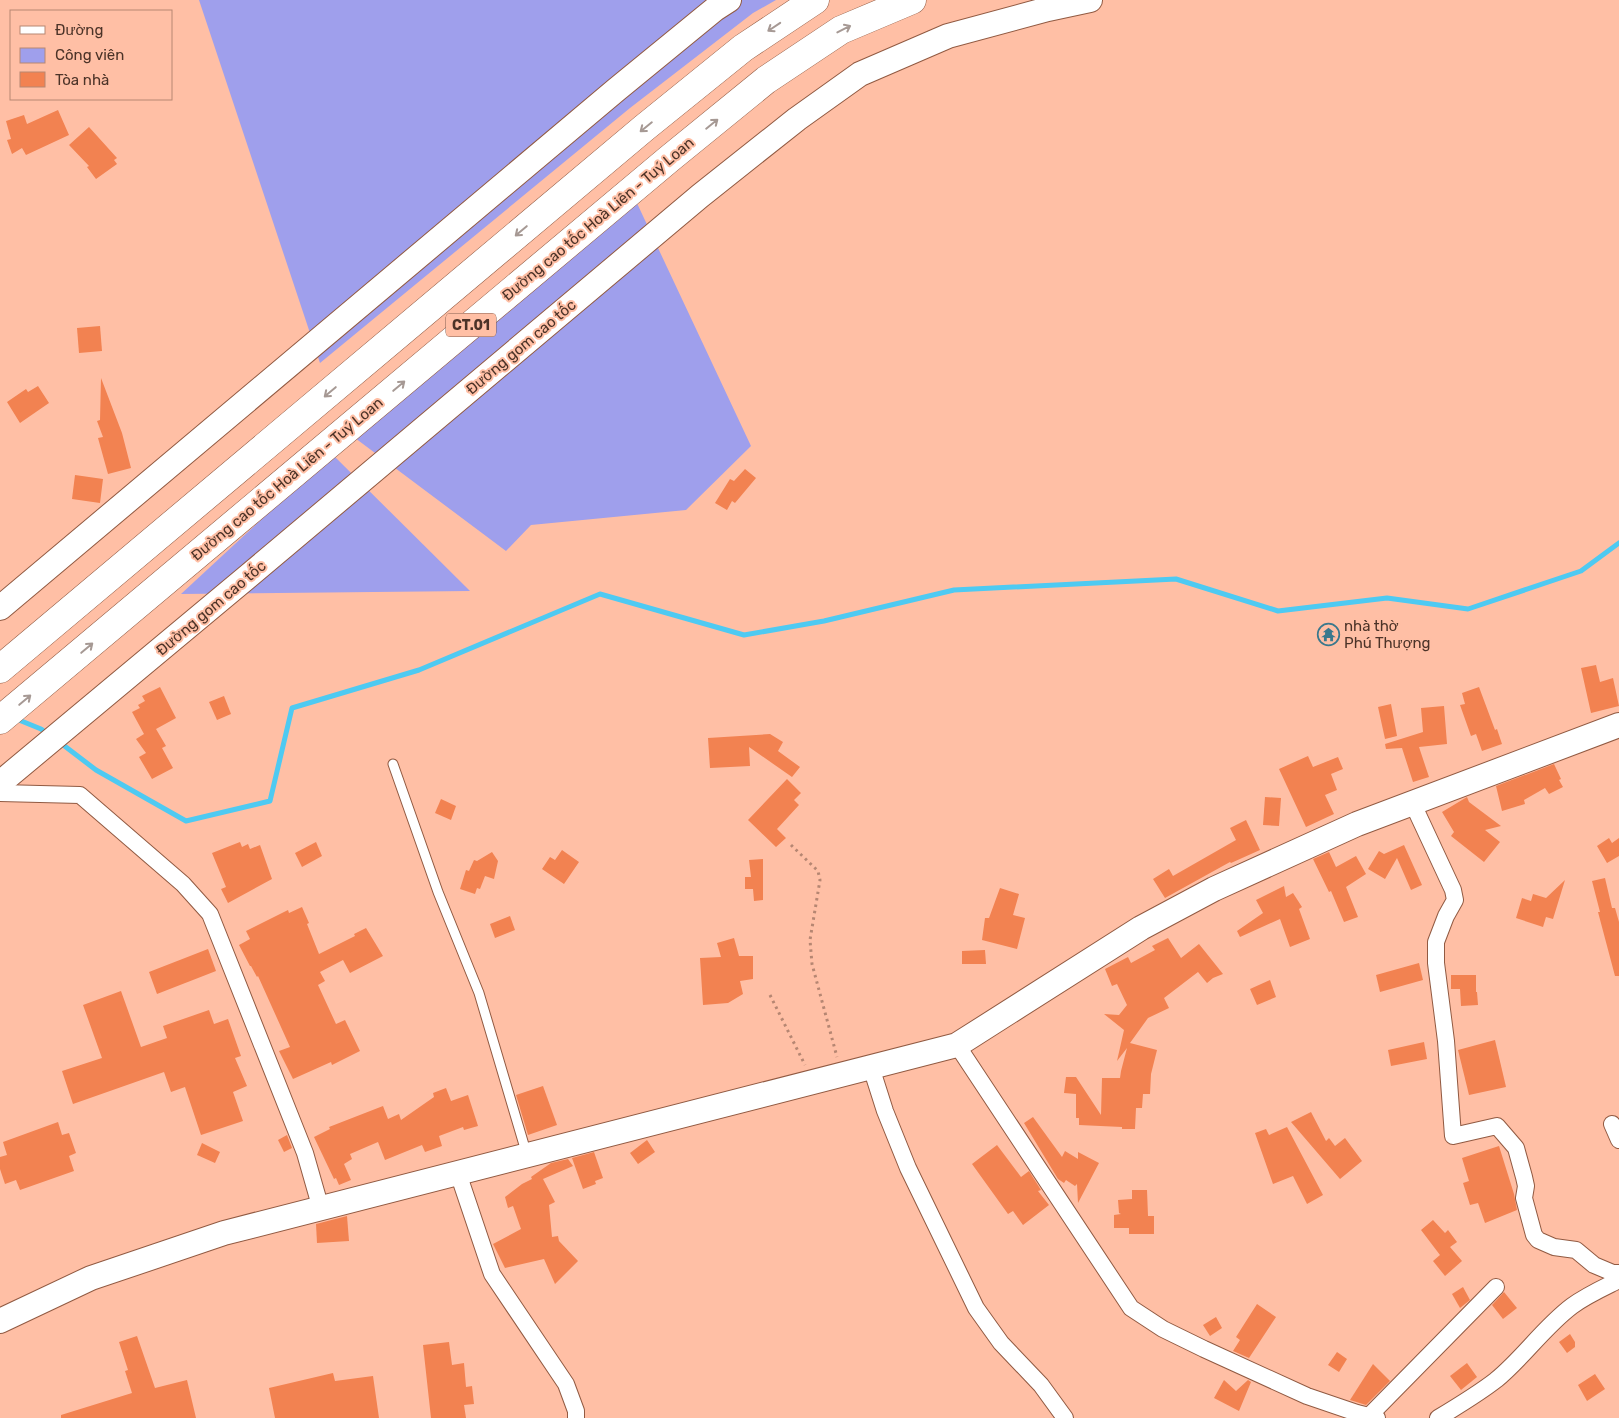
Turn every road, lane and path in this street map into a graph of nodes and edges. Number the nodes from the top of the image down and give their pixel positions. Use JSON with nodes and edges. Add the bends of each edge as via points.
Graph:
{"nodes":[{"id":1,"x":729,"y":0,"type":"edge"},
{"id":2,"x":815,"y":0,"type":"edge"},
{"id":3,"x":912,"y":0,"type":"edge"},
{"id":4,"x":1090,"y":0,"type":"edge"},
{"id":5,"x":0,"y":608,"type":"edge"},
{"id":6,"x":9,"y":662,"type":"edge"},
{"id":7,"x":0,"y":720,"type":"edge"},
{"id":8,"x":1619,"y":725,"type":"edge"},
{"id":9,"x":392,"y":764,"type":"dead end"},
{"id":10,"x":0,"y":782,"type":"edge"},
{"id":11,"x":0,"y":793,"type":"edge"},
{"id":12,"x":1412,"y":802,"type":"junction"},
{"id":13,"x":791,"y":845,"type":"dead end"},
{"id":14,"x":770,"y":995,"type":"dead end"},
{"id":15,"x":957,"y":1045,"type":"junction"},
{"id":16,"x":871,"y":1067,"type":"junction"},
{"id":17,"x":842,"y":1074,"type":"junction"},
{"id":18,"x":813,"y":1082,"type":"junction"},
{"id":19,"x":1612,"y":1124,"type":"dead end"},
{"id":20,"x":1619,"y":1140,"type":"edge"},
{"id":21,"x":527,"y":1156,"type":"junction"},
{"id":22,"x":458,"y":1173,"type":"junction"},
{"id":23,"x":321,"y":1209,"type":"junction"},
{"id":24,"x":1619,"y":1272,"type":"edge"},
{"id":25,"x":1619,"y":1280,"type":"edge"},
{"id":26,"x":1496,"y":1287,"type":"dead end"},
{"id":27,"x":0,"y":1321,"type":"edge"},
{"id":28,"x":1373,"y":1417,"type":"edge"},
{"id":29,"x":576,"y":1418,"type":"edge"},
{"id":30,"x":1065,"y":1418,"type":"edge"},
{"id":31,"x":1438,"y":1418,"type":"edge"}],
"edges":[{"from":1,"to":5,"type":"main road","via":[[616,90]]},
{"from":2,"to":6,"type":"highway","number":"CT.01","one_way":true,"via":[[743,48],[644,128]]},
{"from":7,"to":3,"type":"highway","name":"Đường cao tốc Hoà Liên - Tuý Loan","number":"CT.01","one_way":true,"via":[[766,80],[840,30]]},
{"from":4,"to":10,"type":"main road","name":"Đường gom cao tốc","via":[[948,36],[860,74],[797,119],[700,196]]},
{"from":8,"to":12,"type":"main road"},
{"from":9,"to":21,"type":"lane","via":[[479,993]]},
{"from":11,"to":23,"type":"street","via":[[80,795],[183,884],[210,914],[305,1153]]},
{"from":12,"to":15,"type":"main road","via":[[1312,844],[1173,910]]},
{"from":12,"to":24,"type":"street","via":[[1455,900],[1436,942],[1453,1136],[1497,1126],[1516,1148],[1526,1186],[1524,1198],[1538,1240],[1576,1250],[1594,1265],[1613,1273]]},
{"from":13,"to":17,"type":"path","via":[[818,872],[820,880],[810,940],[812,964]]},
{"from":14,"to":18,"type":"path"},
{"from":15,"to":16,"type":"main road"},
{"from":15,"to":28,"type":"street","via":[[1131,1308],[1163,1329],[1307,1396]]},
{"from":16,"to":17,"type":"main road"},
{"from":16,"to":30,"type":"street","via":[[908,1168],[976,1308],[1001,1343],[1041,1385]]},
{"from":17,"to":18,"type":"main road"},
{"from":18,"to":21,"type":"main road"},
{"from":19,"to":20,"type":"street"},
{"from":21,"to":22,"type":"main road"},
{"from":22,"to":23,"type":"main road"},
{"from":22,"to":29,"type":"street","via":[[492,1274],[566,1384]]},
{"from":23,"to":27,"type":"main road","via":[[224,1233],[91,1278]]},
{"from":25,"to":31,"type":"street","via":[[1572,1306],[1496,1380]]},
{"from":26,"to":28,"type":"street"}]}
